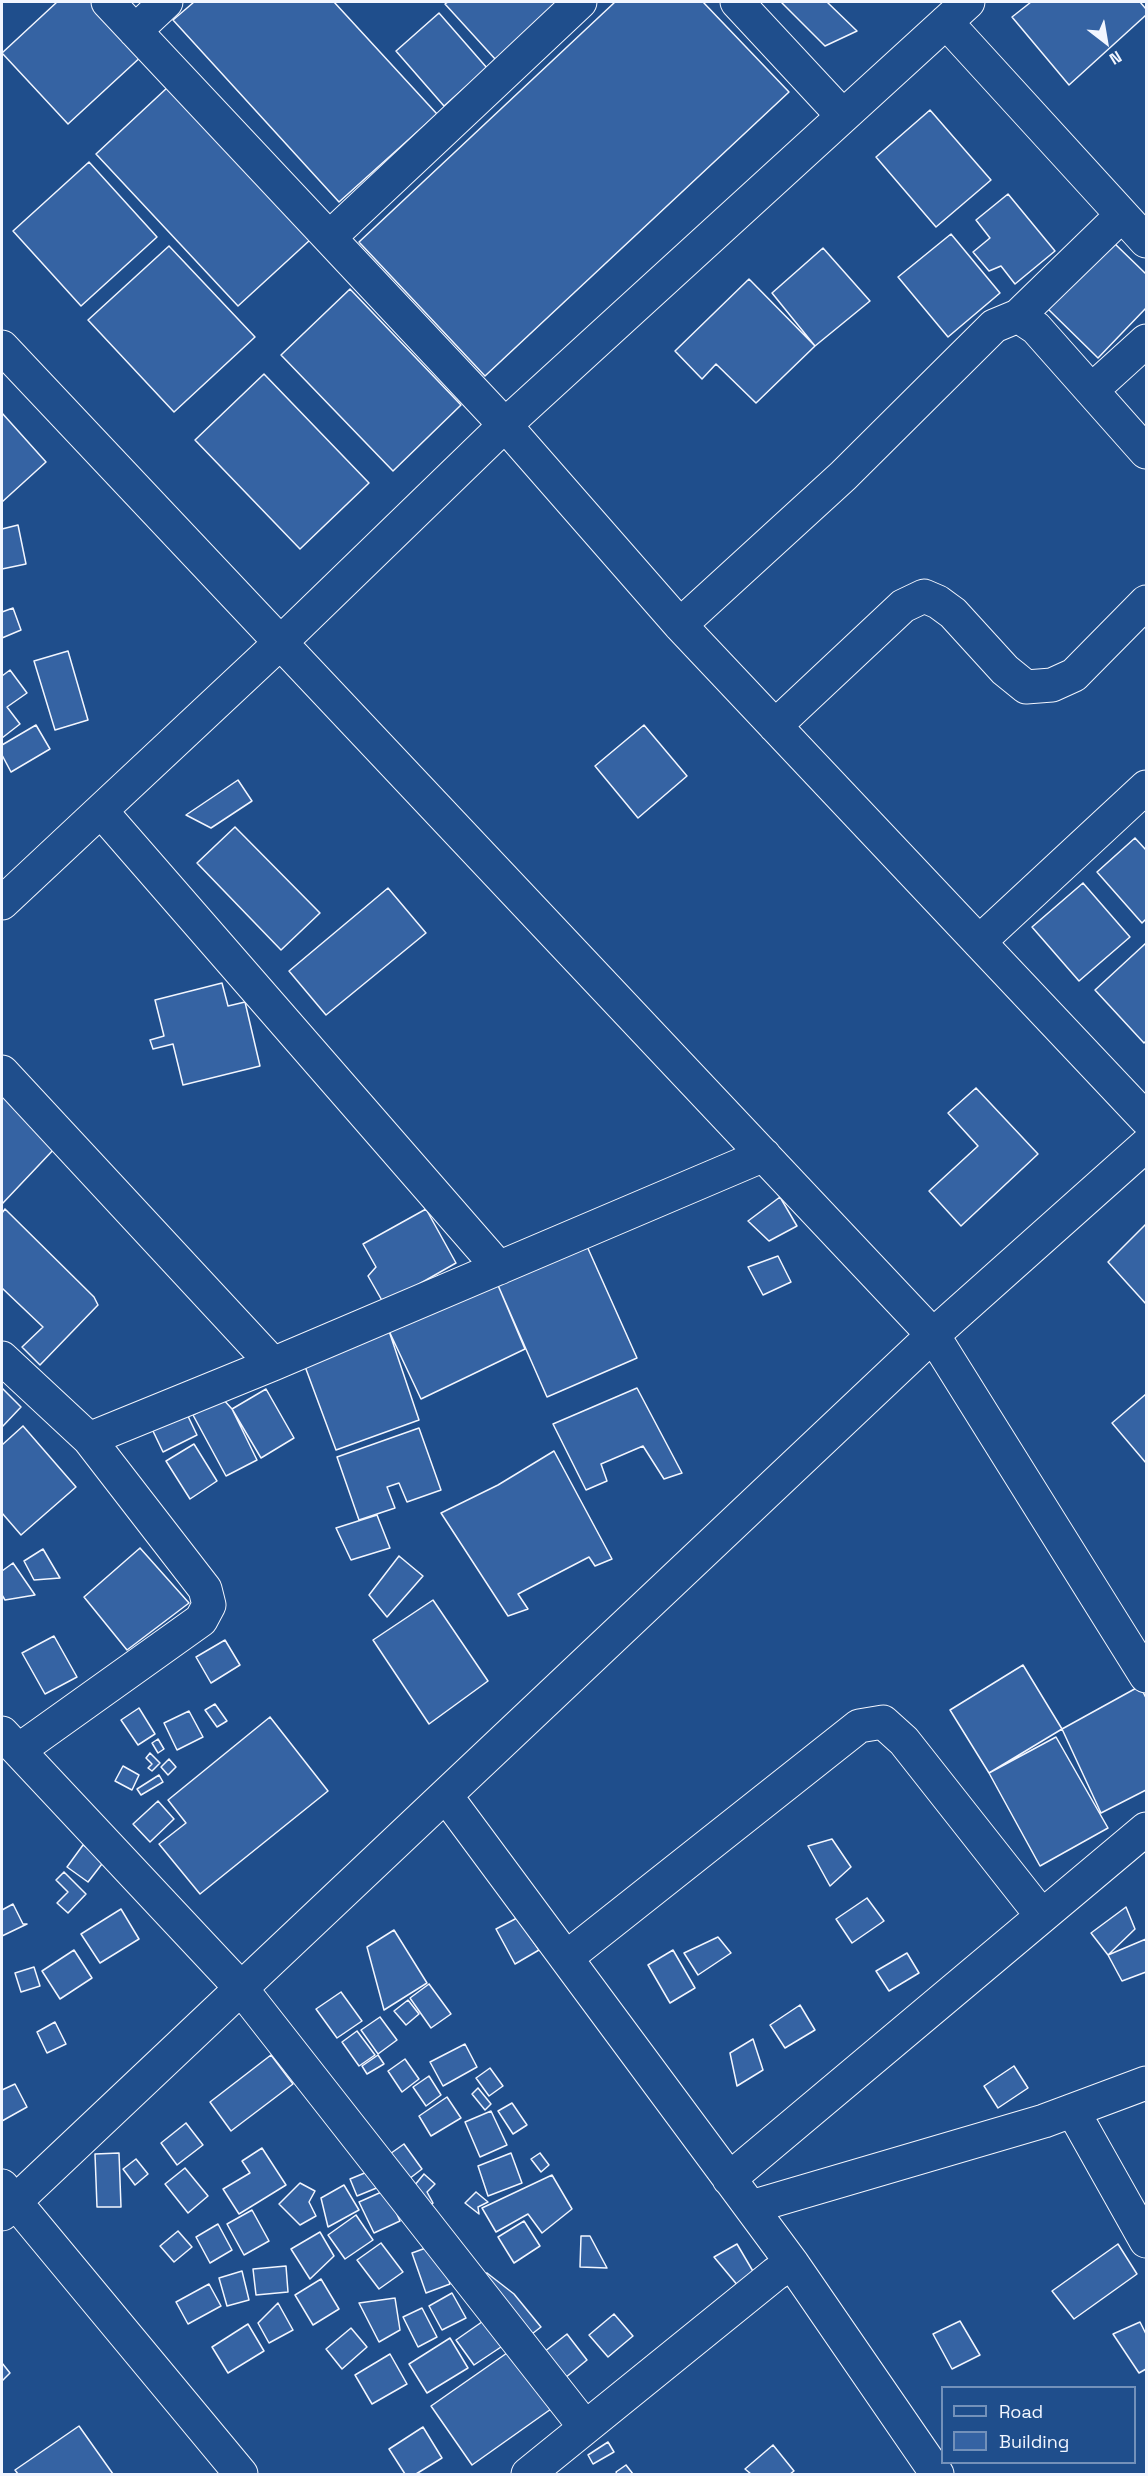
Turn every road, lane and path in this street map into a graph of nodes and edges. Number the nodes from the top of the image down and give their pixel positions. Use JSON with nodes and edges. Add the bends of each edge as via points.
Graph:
{"nodes":[{"id":1,"x":108,"y":2,"type":"edge"},
{"id":2,"x":166,"y":2,"type":"edge"},
{"id":3,"x":580,"y":2,"type":"edge"},
{"id":4,"x":737,"y":2,"type":"edge"},
{"id":5,"x":957,"y":12,"type":"edge"},
{"id":6,"x":135,"y":31,"type":"junction"},
{"id":7,"x":843,"y":116,"type":"junction"},
{"id":8,"x":1122,"y":215,"type":"junction"},
{"id":9,"x":330,"y":237,"type":"junction"},
{"id":10,"x":1146,"y":241,"type":"edge"},
{"id":11,"x":1018,"y":316,"type":"junction"},
{"id":12,"x":1146,"y":341,"type":"edge"},
{"id":13,"x":2,"y":347,"type":"edge"},
{"id":14,"x":1092,"y":390,"type":"junction"},
{"id":15,"x":505,"y":425,"type":"junction"},
{"id":16,"x":1146,"y":452,"type":"edge"},
{"id":17,"x":1146,"y":602,"type":"edge"},
{"id":18,"x":680,"y":625,"type":"junction"},
{"id":19,"x":281,"y":642,"type":"junction"},
{"id":20,"x":775,"y":726,"type":"junction"},
{"id":21,"x":1146,"y":787,"type":"edge"},
{"id":22,"x":101,"y":811,"type":"junction"},
{"id":23,"x":2,"y":903,"type":"edge"},
{"id":24,"x":980,"y":942,"type":"junction"},
{"id":25,"x":2,"y":1072,"type":"edge"},
{"id":26,"x":1146,"y":1119,"type":"edge"},
{"id":27,"x":1146,"y":1145,"type":"edge"},
{"id":28,"x":764,"y":1155,"type":"junction"},
{"id":29,"x":500,"y":1268,"type":"junction"},
{"id":30,"x":933,"y":1335,"type":"junction"},
{"id":31,"x":2,"y":1358,"type":"edge"},
{"id":32,"x":273,"y":1364,"type":"junction"},
{"id":33,"x":89,"y":1439,"type":"junction"},
{"id":34,"x":1146,"y":1676,"type":"edge"},
{"id":35,"x":10,"y":1742,"type":"edge"},
{"id":36,"x":446,"y":1796,"type":"junction"},
{"id":37,"x":1146,"y":1828,"type":"edge"},
{"id":38,"x":1042,"y":1916,"type":"junction"},
{"id":39,"x":566,"y":1958,"type":"junction"},
{"id":40,"x":240,"y":1987,"type":"junction"},
{"id":41,"x":1146,"y":2083,"type":"edge"},
{"id":42,"x":1072,"y":2112,"type":"junction"},
{"id":43,"x":729,"y":2179,"type":"junction"},
{"id":44,"x":6,"y":2200,"type":"edge"},
{"id":45,"x":751,"y":2207,"type":"junction"},
{"id":46,"x":1146,"y":2241,"type":"edge"},
{"id":47,"x":792,"y":2263,"type":"junction"},
{"id":48,"x":585,"y":2427,"type":"junction"},
{"id":49,"x":241,"y":2475,"type":"edge"},
{"id":50,"x":528,"y":2475,"type":"edge"},
{"id":51,"x":937,"y":2475,"type":"edge"}],
"edges":[{"from":1,"to":6,"type":"street"},
{"from":2,"to":6,"type":"street"},
{"from":3,"to":9,"type":"street"},
{"from":4,"to":7,"type":"street"},
{"from":5,"to":7,"type":"street"},
{"from":5,"to":8,"type":"street"},
{"from":6,"to":9,"type":"street"},
{"from":7,"to":15,"type":"street"},
{"from":8,"to":10,"type":"street"},
{"from":8,"to":11,"type":"street"},
{"from":9,"to":15,"type":"street"},
{"from":11,"to":14,"type":"street","via":[[1036,328]]},
{"from":11,"to":18,"type":"street","via":[[994,326],[843,476]]},
{"from":12,"to":14,"type":"street"},
{"from":13,"to":19,"type":"street"},
{"from":14,"to":16,"type":"street"},
{"from":15,"to":18,"type":"street"},
{"from":15,"to":19,"type":"street"},
{"from":17,"to":20,"type":"street","via":[[1074,675],[1052,685],[1026,687],[1005,670],[953,613],[924,596],[903,606]]},
{"from":18,"to":20,"type":"street"},
{"from":19,"to":22,"type":"street"},
{"from":19,"to":28,"type":"street"},
{"from":20,"to":24,"type":"street"},
{"from":21,"to":24,"type":"street"},
{"from":22,"to":23,"type":"street"},
{"from":22,"to":29,"type":"street"},
{"from":24,"to":26,"type":"street"},
{"from":25,"to":32,"type":"street"},
{"from":27,"to":30,"type":"street"},
{"from":28,"to":29,"type":"street"},
{"from":28,"to":30,"type":"street"},
{"from":29,"to":32,"type":"street"},
{"from":30,"to":34,"type":"street"},
{"from":30,"to":36,"type":"street"},
{"from":31,"to":33,"type":"street"},
{"from":32,"to":33,"type":"street"},
{"from":33,"to":35,"type":"street","via":[[205,1589],[209,1605],[201,1620]]},
{"from":35,"to":40,"type":"street"},
{"from":36,"to":39,"type":"street"},
{"from":36,"to":40,"type":"street"},
{"from":37,"to":38,"type":"street"},
{"from":38,"to":39,"type":"street","via":[[904,1741],[883,1722],[859,1726]]},
{"from":38,"to":43,"type":"street"},
{"from":39,"to":43,"type":"street"},
{"from":40,"to":44,"type":"street"},
{"from":40,"to":48,"type":"street"},
{"from":41,"to":42,"type":"street"},
{"from":42,"to":45,"type":"street"},
{"from":42,"to":46,"type":"street"},
{"from":43,"to":45,"type":"street"},
{"from":44,"to":49,"type":"street"},
{"from":45,"to":47,"type":"street"},
{"from":47,"to":48,"type":"street"},
{"from":47,"to":51,"type":"street"},
{"from":48,"to":50,"type":"street"}]}
